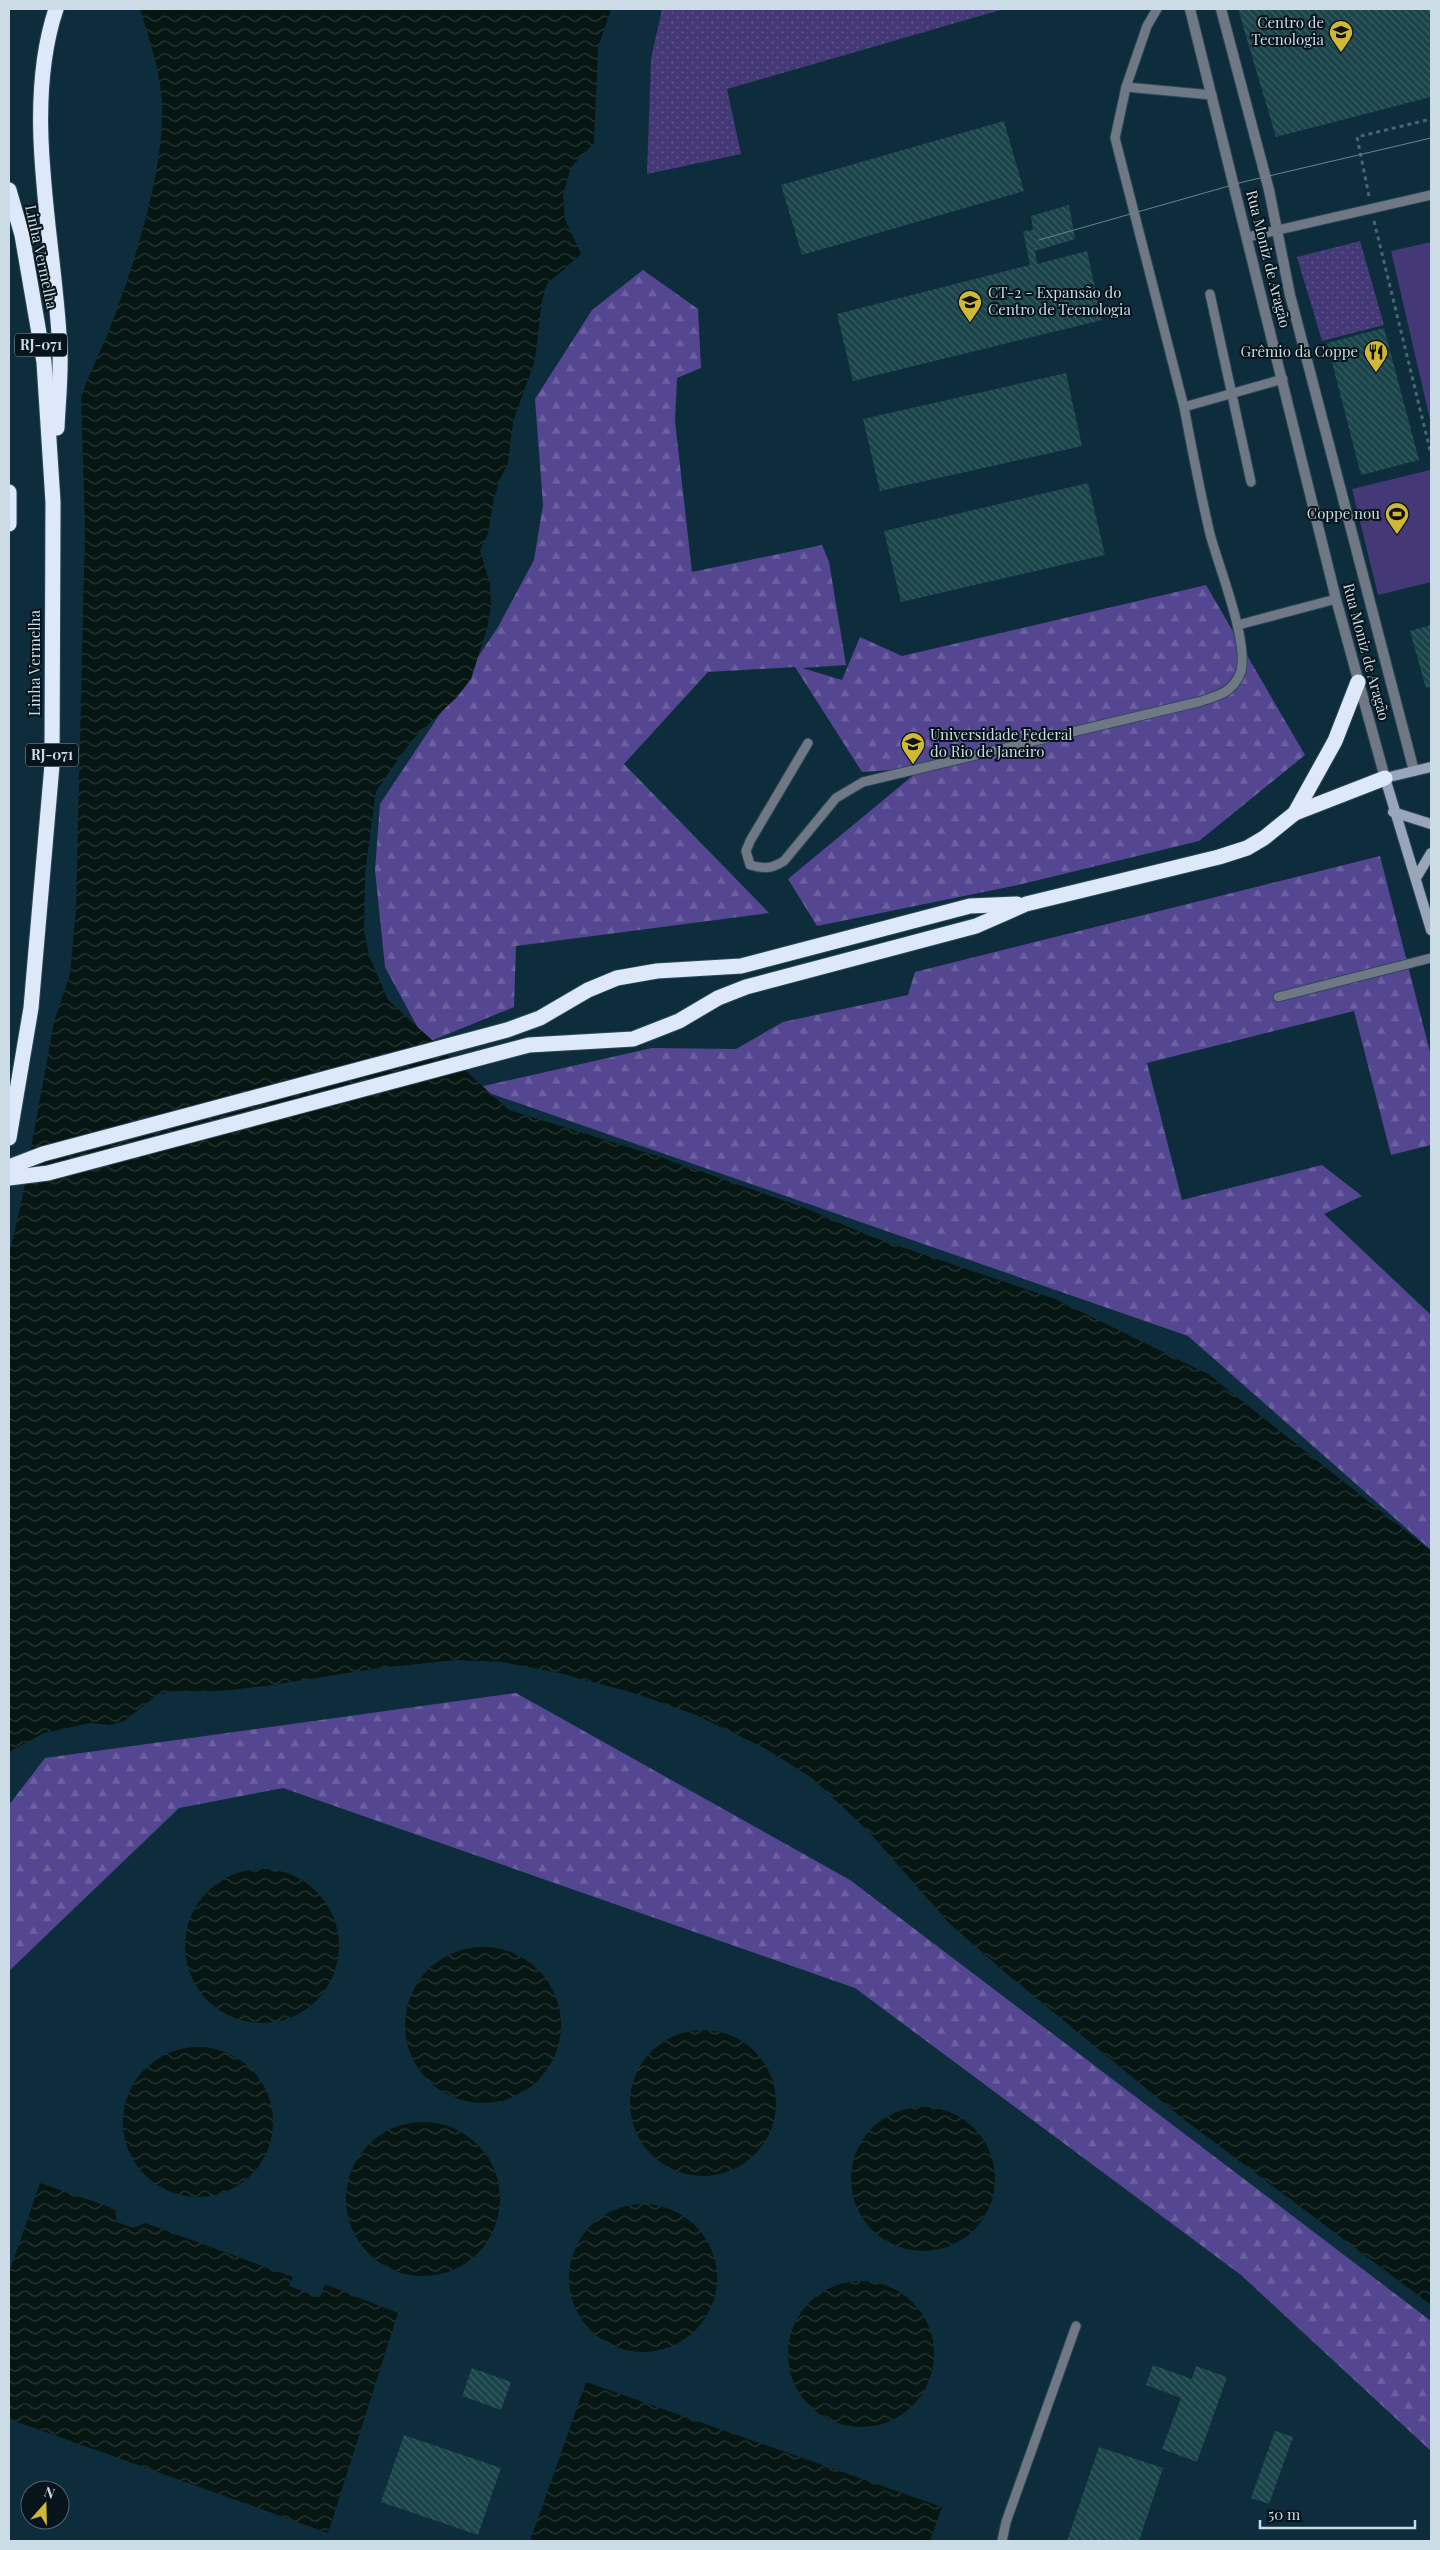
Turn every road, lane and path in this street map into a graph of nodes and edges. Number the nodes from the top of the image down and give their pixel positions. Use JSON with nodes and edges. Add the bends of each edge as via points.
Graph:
{"nodes":[{"id":1,"x":56,"y":9,"type":"edge"},
{"id":2,"x":1157,"y":9,"type":"edge"},
{"id":3,"x":1190,"y":9,"type":"edge"},
{"id":4,"x":1221,"y":9,"type":"edge"},
{"id":5,"x":1126,"y":87,"type":"junction"},
{"id":6,"x":1212,"y":95,"type":"junction"},
{"id":7,"x":1431,"y":119,"type":"edge"},
{"id":8,"x":9,"y":190,"type":"edge"},
{"id":9,"x":1431,"y":194,"type":"edge"},
{"id":10,"x":1371,"y":208,"type":"junction"},
{"id":11,"x":1277,"y":231,"type":"junction"},
{"id":12,"x":1248,"y":237,"type":"junction"},
{"id":13,"x":1210,"y":294,"type":"dead end"},
{"id":14,"x":1283,"y":379,"type":"junction"},
{"id":15,"x":1233,"y":393,"type":"junction"},
{"id":16,"x":1184,"y":407,"type":"junction"},
{"id":17,"x":1431,"y":454,"type":"edge"},
{"id":18,"x":1251,"y":482,"type":"dead end"},
{"id":19,"x":9,"y":492,"type":"edge"},
{"id":20,"x":53,"y":502,"type":"junction"},
{"id":21,"x":9,"y":524,"type":"edge"},
{"id":22,"x":1336,"y":599,"type":"junction"},
{"id":23,"x":1238,"y":626,"type":"junction"},
{"id":24,"x":1358,"y":682,"type":"junction"},
{"id":25,"x":808,"y":743,"type":"dead end"},
{"id":26,"x":1431,"y":767,"type":"edge"},
{"id":27,"x":1414,"y":770,"type":"junction"},
{"id":28,"x":1384,"y":778,"type":"junction"},
{"id":29,"x":1393,"y":812,"type":"junction"},
{"id":30,"x":1295,"y":813,"type":"junction"},
{"id":31,"x":1431,"y":824,"type":"edge"},
{"id":32,"x":1431,"y":853,"type":"edge"},
{"id":33,"x":1416,"y":878,"type":"junction"},
{"id":34,"x":1026,"y":904,"type":"junction"},
{"id":35,"x":1431,"y":930,"type":"edge"},
{"id":36,"x":1431,"y":958,"type":"edge"},
{"id":37,"x":1278,"y":997,"type":"dead end"},
{"id":38,"x":9,"y":1138,"type":"edge"},
{"id":39,"x":9,"y":1167,"type":"edge"},
{"id":40,"x":9,"y":1178,"type":"edge"},
{"id":41,"x":1076,"y":2326,"type":"dead end"},
{"id":42,"x":1002,"y":2541,"type":"edge"}],
"edges":[{"from":1,"to":20,"type":"highway","via":[[46,51],[42,117],[60,354]]},
{"from":2,"to":5,"type":"lane","via":[[1147,26]]},
{"from":3,"to":6,"type":"street","name":"Rua Moniz de Aragão"},
{"from":4,"to":11,"type":"street","name":"Rua Moniz de Aragão"},
{"from":5,"to":6,"type":"lane"},
{"from":5,"to":16,"type":"lane","via":[[1116,128],[1116,146]]},
{"from":6,"to":12,"type":"street","name":"Rua Moniz de Aragão"},
{"from":7,"to":10,"type":"path","via":[[1357,137]]},
{"from":8,"to":20,"type":"highway","name":"Linha Vermelha","number":"RJ-071","via":[[22,235],[44,362]]},
{"from":9,"to":10,"type":"lane"},
{"from":10,"to":11,"type":"lane"},
{"from":10,"to":17,"type":"path"},
{"from":11,"to":12,"type":"lane"},
{"from":11,"to":27,"type":"street","name":"Rua Moniz de Aragão","via":[[1290,295]]},
{"from":12,"to":14,"type":"street","name":"Rua Moniz de Aragão"},
{"from":13,"to":15,"type":"lane"},
{"from":14,"to":15,"type":"lane"},
{"from":14,"to":22,"type":"street","name":"Rua Moniz de Aragão"},
{"from":15,"to":16,"type":"lane"},
{"from":15,"to":18,"type":"lane"},
{"from":16,"to":23,"type":"lane","via":[[1210,535]]},
{"from":19,"to":21,"type":"highway"},
{"from":20,"to":38,"type":"highway","name":"Linha Vermelha","number":"RJ-071","via":[[52,765],[31,1008]]},
{"from":22,"to":23,"type":"lane"},
{"from":22,"to":24,"type":"street","name":"Rua Moniz de Aragão"},
{"from":23,"to":25,"type":"lane","via":[[1241,670],[1228,692],[1198,702],[863,782],[836,798],[784,861],[773,868],[763,869],[750,864],[746,852],[750,842]]},
{"from":24,"to":28,"type":"street","name":"Rua Moniz de Aragão"},
{"from":24,"to":30,"type":"highway","via":[[1335,741]]},
{"from":26,"to":27,"type":"street"},
{"from":27,"to":28,"type":"street"},
{"from":28,"to":29,"type":"street"},
{"from":28,"to":30,"type":"highway"},
{"from":29,"to":31,"type":"street"},
{"from":29,"to":33,"type":"street"},
{"from":30,"to":34,"type":"highway","via":[[1255,843],[1219,857]]},
{"from":32,"to":33,"type":"street"},
{"from":33,"to":35,"type":"street"},
{"from":34,"to":39,"type":"highway","via":[[970,906],[741,966],[657,971],[617,978],[540,1018],[507,1030],[43,1154]]},
{"from":34,"to":40,"type":"highway","via":[[976,926],[730,992],[679,1021],[633,1039],[529,1045],[48,1173]]},
{"from":36,"to":37,"type":"lane"},
{"from":41,"to":42,"type":"lane"}]}
